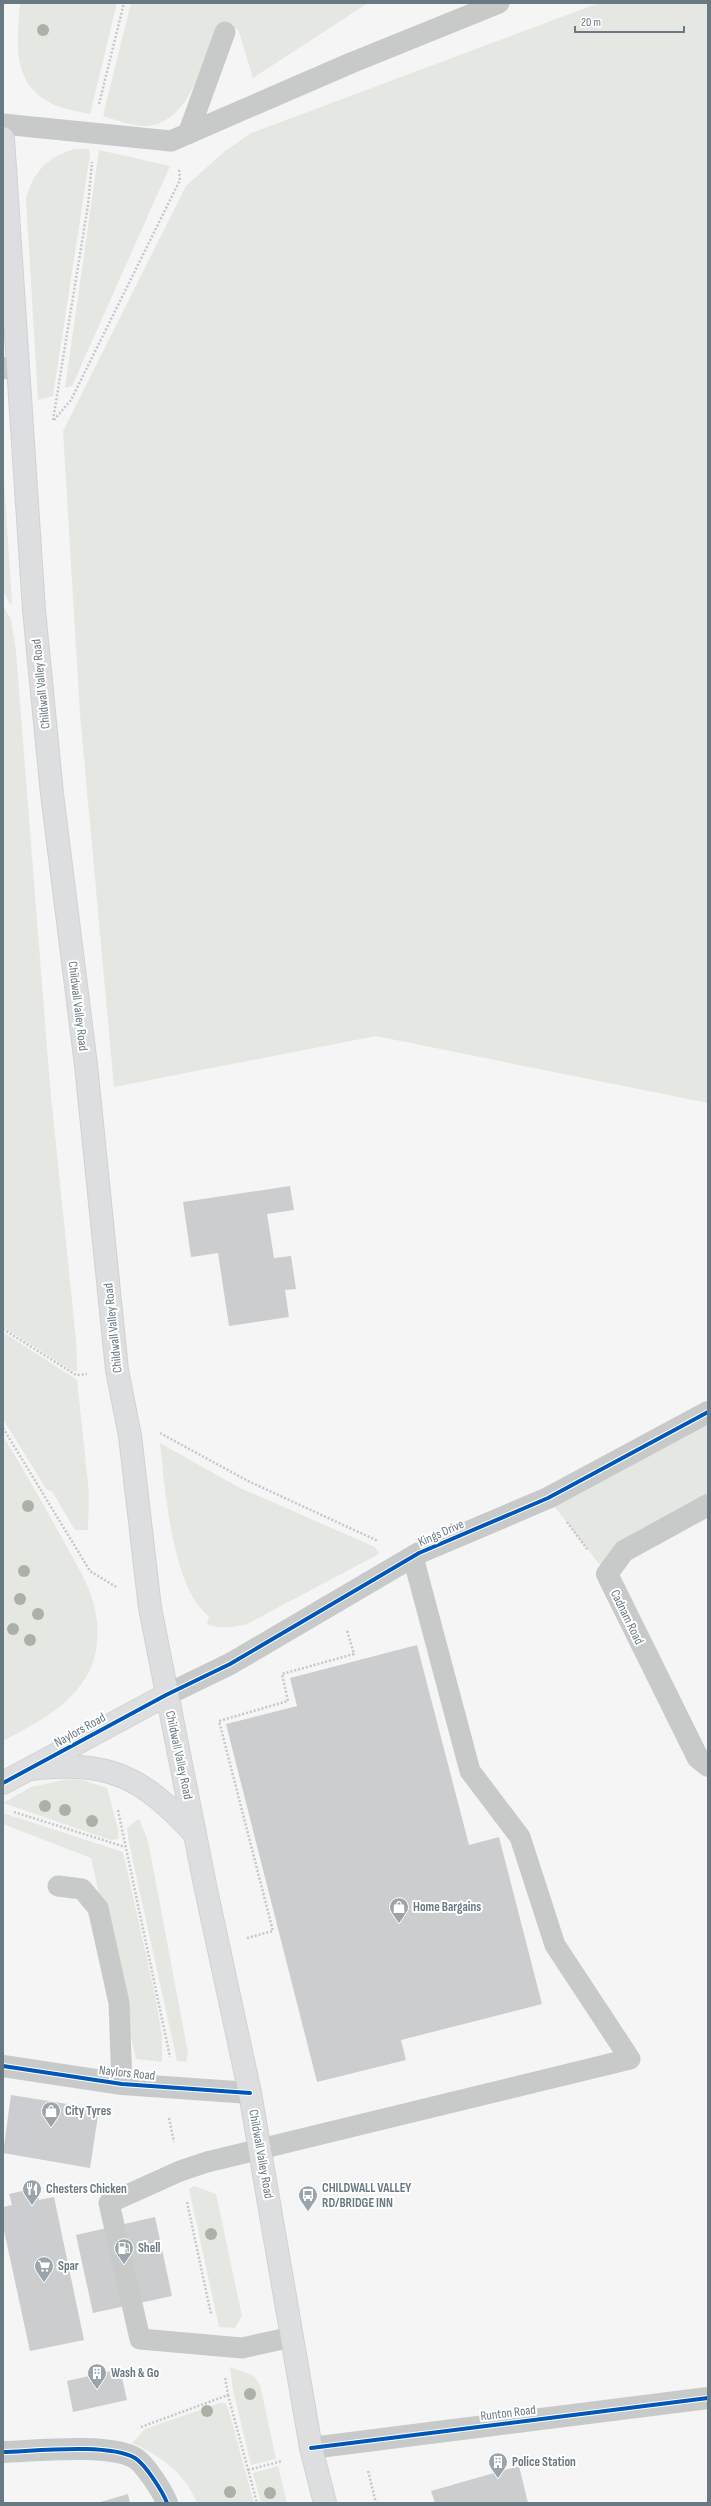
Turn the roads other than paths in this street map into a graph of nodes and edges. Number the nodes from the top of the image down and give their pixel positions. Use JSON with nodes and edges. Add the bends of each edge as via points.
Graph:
{"nodes":[{"id":1,"x":499,"y":3,"type":"edge"},
{"id":2,"x":225,"y":32,"type":"dead end"},
{"id":3,"x":3,"y":124,"type":"edge"},
{"id":4,"x":183,"y":136,"type":"junction"},
{"id":5,"x":3,"y":138,"type":"edge"},
{"id":6,"x":10,"y":368,"type":"edge"},
{"id":7,"x":708,"y":1412,"type":"edge"},
{"id":8,"x":708,"y":1505,"type":"edge"},
{"id":9,"x":413,"y":1557,"type":"junction"},
{"id":10,"x":166,"y":1695,"type":"junction"},
{"id":11,"x":708,"y":1766,"type":"edge"},
{"id":12,"x":30,"y":1769,"type":"junction"},
{"id":13,"x":3,"y":1784,"type":"edge"},
{"id":14,"x":195,"y":1834,"type":"junction"},
{"id":15,"x":58,"y":1886,"type":"dead end"},
{"id":16,"x":3,"y":2066,"type":"edge"},
{"id":17,"x":122,"y":2084,"type":"junction"},
{"id":18,"x":250,"y":2093,"type":"junction"},
{"id":19,"x":261,"y":2148,"type":"junction"},
{"id":20,"x":292,"y":2337,"type":"junction"},
{"id":21,"x":708,"y":2398,"type":"edge"},
{"id":22,"x":312,"y":2451,"type":"junction"},
{"id":23,"x":3,"y":2452,"type":"edge"},
{"id":24,"x":167,"y":2503,"type":"edge"},
{"id":25,"x":325,"y":2503,"type":"edge"}],
"edges":[{"from":1,"to":4,"type":"lane"},
{"from":2,"to":4,"type":"lane"},
{"from":3,"to":4,"type":"lane","via":[[171,141]]},
{"from":5,"to":6,"type":"main road","name":"Childwall Valley Road"},
{"from":6,"to":10,"type":"main road","name":"Childwall Valley Road","via":[[21,423],[34,610],[51,787],[86,1065],[117,1370],[130,1436],[150,1608]]},
{"from":7,"to":9,"type":"street","name":"Kings Drive","via":[[548,1498]]},
{"from":8,"to":11,"type":"street","name":"Cadnam Road","via":[[624,1551],[607,1574],[698,1758]]},
{"from":9,"to":10,"type":"street","name":"Kings Drive","via":[[230,1664]]},
{"from":9,"to":19,"type":"lane","via":[[470,1771],[520,1838],[555,1945],[630,2059]]},
{"from":10,"to":12,"type":"main road","name":"Naylors Road"},
{"from":10,"to":14,"type":"main road","name":"Childwall Valley Road"},
{"from":12,"to":13,"type":"main road","name":"Naylors Road"},
{"from":12,"to":14,"type":"main road","via":[[83,1766],[112,1771],[139,1783],[162,1801]]},
{"from":14,"to":18,"type":"main road","name":"Childwall Valley Road"},
{"from":15,"to":17,"type":"lane","via":[[82,1889],[98,1908],[119,2003]]},
{"from":16,"to":17,"type":"street","name":"Naylors Road"},
{"from":17,"to":18,"type":"street","name":"Naylors Road"},
{"from":18,"to":19,"type":"main road","name":"Childwall Valley Road"},
{"from":19,"to":20,"type":"main road","name":"Childwall Valley Road"},
{"from":19,"to":20,"type":"lane","via":[[180,2171],[109,2203],[140,2339],[242,2348]]},
{"from":20,"to":22,"type":"main road","name":"Childwall Valley Road"},
{"from":21,"to":22,"type":"street","name":"Runton Road"},
{"from":22,"to":25,"type":"main road","name":"Childwall Valley Road"},
{"from":23,"to":24,"type":"street","via":[[102,2450],[135,2459],[163,2492]]}]}
